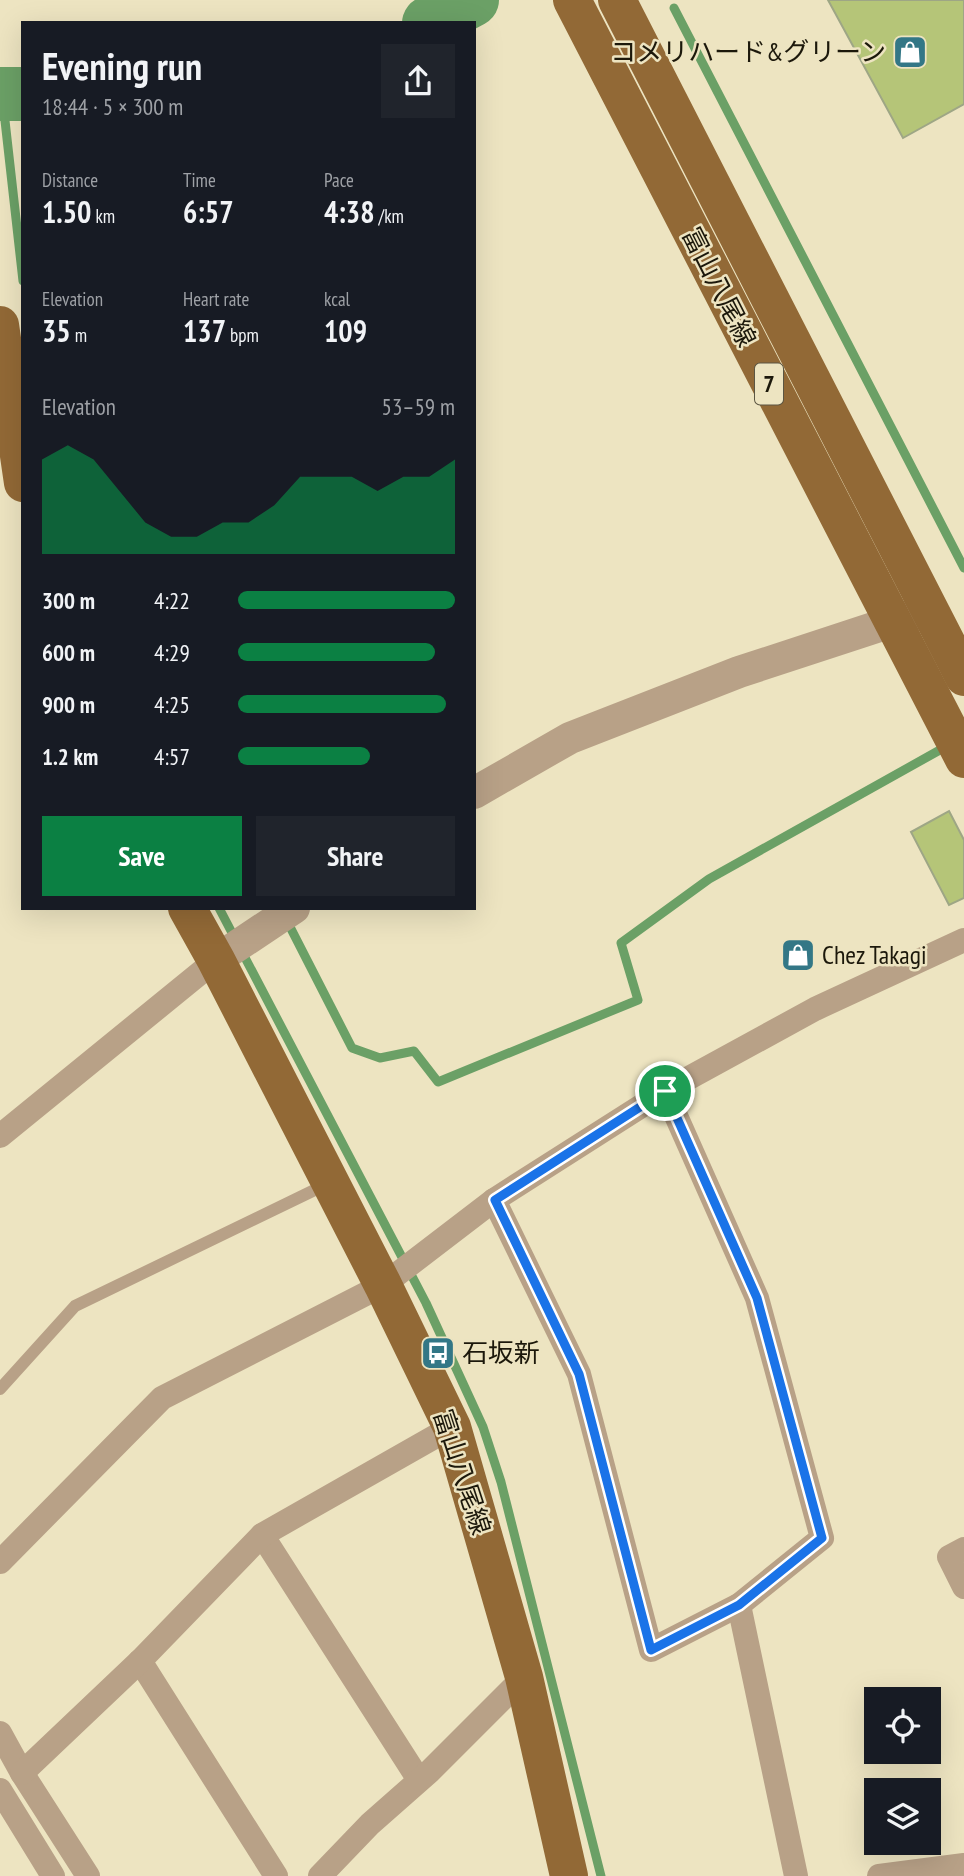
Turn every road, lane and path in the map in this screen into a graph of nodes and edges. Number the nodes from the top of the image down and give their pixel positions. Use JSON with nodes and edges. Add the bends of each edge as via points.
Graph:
{"nodes":[{"id":1,"x":617,"y":0,"type":"edge"},
{"id":2,"x":574,"y":4,"type":"edge"},
{"id":3,"x":0,"y":325,"type":"edge"},
{"id":4,"x":21,"y":469,"type":"edge"},
{"id":5,"x":929,"y":610,"type":"junction"},
{"id":6,"x":891,"y":621,"type":"junction"},
{"id":7,"x":964,"y":677,"type":"edge"},
{"id":8,"x":963,"y":757,"type":"edge"},
{"id":9,"x":476,"y":792,"type":"edge"},
{"id":10,"x":188,"y":910,"type":"edge"},
{"id":11,"x":291,"y":910,"type":"edge"},
{"id":12,"x":964,"y":940,"type":"edge"},
{"id":13,"x":216,"y":960,"type":"junction"},
{"id":14,"x":665,"y":1091,"type":"junction"},
{"id":15,"x":0,"y":1136,"type":"edge"},
{"id":16,"x":331,"y":1183,"type":"junction"},
{"id":17,"x":495,"y":1200,"type":"junction"},
{"id":18,"x":383,"y":1285,"type":"junction"},
{"id":19,"x":0,"y":1389,"type":"edge"},
{"id":20,"x":452,"y":1427,"type":"junction"},
{"id":21,"x":262,"y":1535,"type":"junction"},
{"id":22,"x":964,"y":1549,"type":"edge"},
{"id":23,"x":0,"y":1562,"type":"edge"},
{"id":24,"x":964,"y":1587,"type":"edge"},
{"id":25,"x":739,"y":1605,"type":"junction"},
{"id":26,"x":140,"y":1661,"type":"junction"},
{"id":27,"x":524,"y":1677,"type":"junction"},
{"id":28,"x":0,"y":1733,"type":"edge"},
{"id":29,"x":22,"y":1773,"type":"junction"},
{"id":30,"x":419,"y":1780,"type":"junction"},
{"id":31,"x":0,"y":1790,"type":"edge"},
{"id":32,"x":10,"y":1819,"type":"edge"},
{"id":33,"x":964,"y":1868,"type":"edge"},
{"id":34,"x":53,"y":1876,"type":"edge"},
{"id":35,"x":88,"y":1876,"type":"edge"},
{"id":36,"x":276,"y":1876,"type":"edge"},
{"id":37,"x":320,"y":1876,"type":"edge"},
{"id":38,"x":569,"y":1876,"type":"edge"},
{"id":39,"x":796,"y":1876,"type":"edge"},
{"id":40,"x":880,"y":1876,"type":"edge"}],
"edges":[{"from":1,"to":5,"type":"main road","name":"富山八尾線","number":"7"},
{"from":2,"to":6,"type":"main road","name":"富山八尾線","number":"7"},
{"from":3,"to":4,"type":"main road"},
{"from":5,"to":6,"type":"street"},
{"from":5,"to":7,"type":"main road","name":"富山八尾線","number":"7"},
{"from":6,"to":8,"type":"main road","name":"富山八尾線","number":"7"},
{"from":6,"to":9,"type":"street","via":[[738,672],[570,738]]},
{"from":10,"to":13,"type":"main road","name":"富山八尾線"},
{"from":11,"to":13,"type":"street"},
{"from":12,"to":14,"type":"street","via":[[815,1009]]},
{"from":13,"to":15,"type":"street"},
{"from":13,"to":16,"type":"main road","name":"富山八尾線"},
{"from":14,"to":17,"type":"street"},
{"from":14,"to":25,"type":"street","via":[[757,1298],[822,1538]]},
{"from":16,"to":18,"type":"main road","name":"富山八尾線"},
{"from":16,"to":19,"type":"lane","via":[[75,1306]]},
{"from":17,"to":18,"type":"street"},
{"from":17,"to":25,"type":"street","via":[[579,1374],[651,1650]]},
{"from":18,"to":20,"type":"main road","name":"富山八尾線"},
{"from":18,"to":23,"type":"street","via":[[162,1398]]},
{"from":20,"to":21,"type":"street"},
{"from":20,"to":27,"type":"main road","name":"富山八尾線"},
{"from":21,"to":26,"type":"street"},
{"from":21,"to":30,"type":"street"},
{"from":22,"to":24,"type":"street","via":[[949,1557]]},
{"from":25,"to":39,"type":"street"},
{"from":26,"to":29,"type":"street"},
{"from":26,"to":36,"type":"street"},
{"from":27,"to":30,"type":"street"},
{"from":27,"to":38,"type":"main road","name":"富山八尾線"},
{"from":28,"to":29,"type":"street"},
{"from":29,"to":35,"type":"street"},
{"from":30,"to":37,"type":"street"},
{"from":31,"to":32,"type":"street"},
{"from":32,"to":34,"type":"street"},
{"from":33,"to":40,"type":"street"}]}
